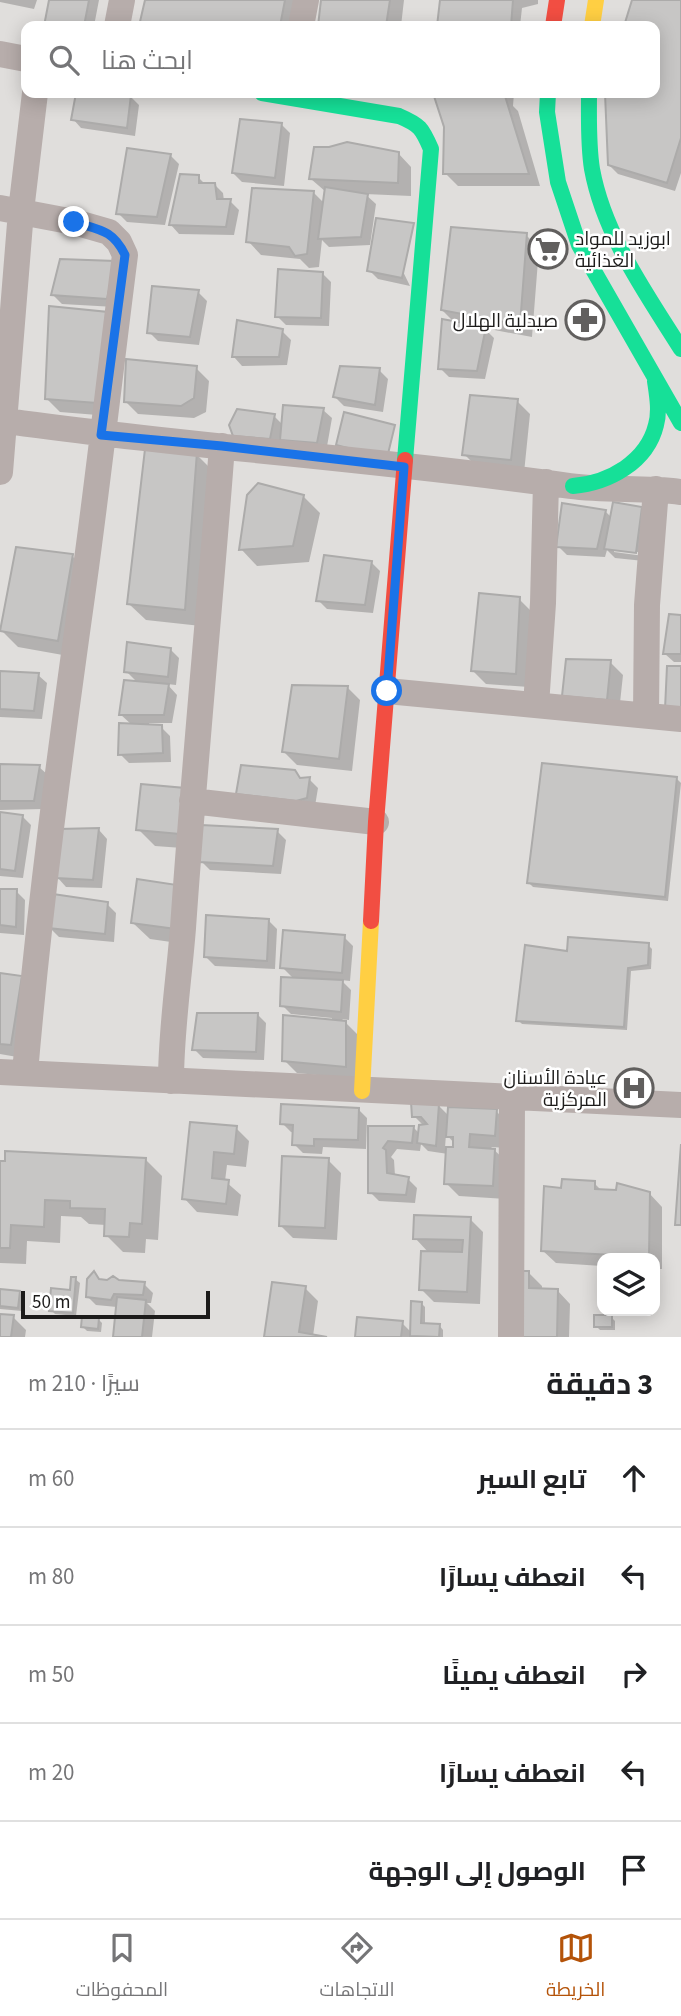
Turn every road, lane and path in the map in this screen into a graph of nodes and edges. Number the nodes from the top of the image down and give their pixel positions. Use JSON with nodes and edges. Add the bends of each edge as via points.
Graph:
{"nodes":[{"id":1,"x":122,"y":0,"type":"edge"},
{"id":2,"x":306,"y":0,"type":"edge"},
{"id":3,"x":557,"y":0,"type":"edge"},
{"id":4,"x":596,"y":0,"type":"edge"},
{"id":5,"x":118,"y":21,"type":"edge"},
{"id":6,"x":302,"y":21,"type":"edge"},
{"id":7,"x":554,"y":21,"type":"edge"},
{"id":8,"x":593,"y":21,"type":"edge"},
{"id":9,"x":0,"y":54,"type":"edge"},
{"id":10,"x":21,"y":58,"type":"edge"},
{"id":11,"x":34,"y":98,"type":"edge"},
{"id":12,"x":305,"y":98,"type":"edge"},
{"id":13,"x":548,"y":98,"type":"edge"},
{"id":14,"x":589,"y":98,"type":"edge"},
{"id":15,"x":10,"y":210,"type":"edge"},
{"id":16,"x":681,"y":349,"type":"edge"},
{"id":17,"x":655,"y":381,"type":"junction"},
{"id":18,"x":3,"y":420,"type":"edge"},
{"id":19,"x":681,"y":423,"type":"edge"},
{"id":20,"x":101,"y":435,"type":"junction"},
{"id":21,"x":222,"y":446,"type":"junction"},
{"id":22,"x":404,"y":467,"type":"junction"},
{"id":23,"x":0,"y":472,"type":"edge"},
{"id":24,"x":546,"y":482,"type":"junction"},
{"id":25,"x":573,"y":486,"type":"junction"},
{"id":26,"x":669,"y":491,"type":"edge"},
{"id":27,"x":387,"y":691,"type":"junction"},
{"id":28,"x":536,"y":705,"type":"junction"},
{"id":29,"x":646,"y":715,"type":"junction"},
{"id":30,"x":681,"y":719,"type":"edge"},
{"id":31,"x":192,"y":801,"type":"junction"},
{"id":32,"x":376,"y":822,"type":"junction"},
{"id":33,"x":12,"y":1072,"type":"edge"},
{"id":34,"x":171,"y":1081,"type":"junction"},
{"id":35,"x":362,"y":1091,"type":"junction"},
{"id":36,"x":512,"y":1098,"type":"junction"},
{"id":37,"x":681,"y":1105,"type":"edge"},
{"id":38,"x":511,"y":1337,"type":"edge"}],
"edges":[{"from":1,"to":5,"type":"street"},
{"from":2,"to":6,"type":"street"},
{"from":3,"to":7,"type":"street"},
{"from":4,"to":8,"type":"street"},
{"from":9,"to":10,"type":"street"},
{"from":11,"to":15,"type":"street"},
{"from":12,"to":22,"type":"street","via":[[399,116],[424,129],[431,149]]},
{"from":13,"to":17,"type":"street","via":[[558,182],[579,245]]},
{"from":14,"to":16,"type":"street","via":[[592,170],[611,231]]},
{"from":15,"to":18,"type":"street"},
{"from":15,"to":20,"type":"street","via":[[108,232],[125,255]]},
{"from":17,"to":19,"type":"street"},
{"from":17,"to":25,"type":"street","via":[[658,416],[646,445],[622,472],[597,484]]},
{"from":18,"to":20,"type":"street"},
{"from":18,"to":23,"type":"street"},
{"from":20,"to":21,"type":"street"},
{"from":20,"to":33,"type":"street","via":[[35,956]]},
{"from":21,"to":22,"type":"street"},
{"from":21,"to":31,"type":"street"},
{"from":22,"to":24,"type":"street"},
{"from":22,"to":27,"type":"street"},
{"from":24,"to":25,"type":"street"},
{"from":24,"to":28,"type":"street"},
{"from":25,"to":26,"type":"street"},
{"from":26,"to":29,"type":"street","via":[[647,605]]},
{"from":27,"to":28,"type":"street"},
{"from":27,"to":32,"type":"street"},
{"from":28,"to":29,"type":"street"},
{"from":29,"to":30,"type":"street"},
{"from":31,"to":32,"type":"street"},
{"from":31,"to":34,"type":"street"},
{"from":32,"to":35,"type":"street"},
{"from":33,"to":34,"type":"street"},
{"from":34,"to":35,"type":"street"},
{"from":35,"to":36,"type":"street"},
{"from":36,"to":37,"type":"street"},
{"from":36,"to":38,"type":"street"}]}
